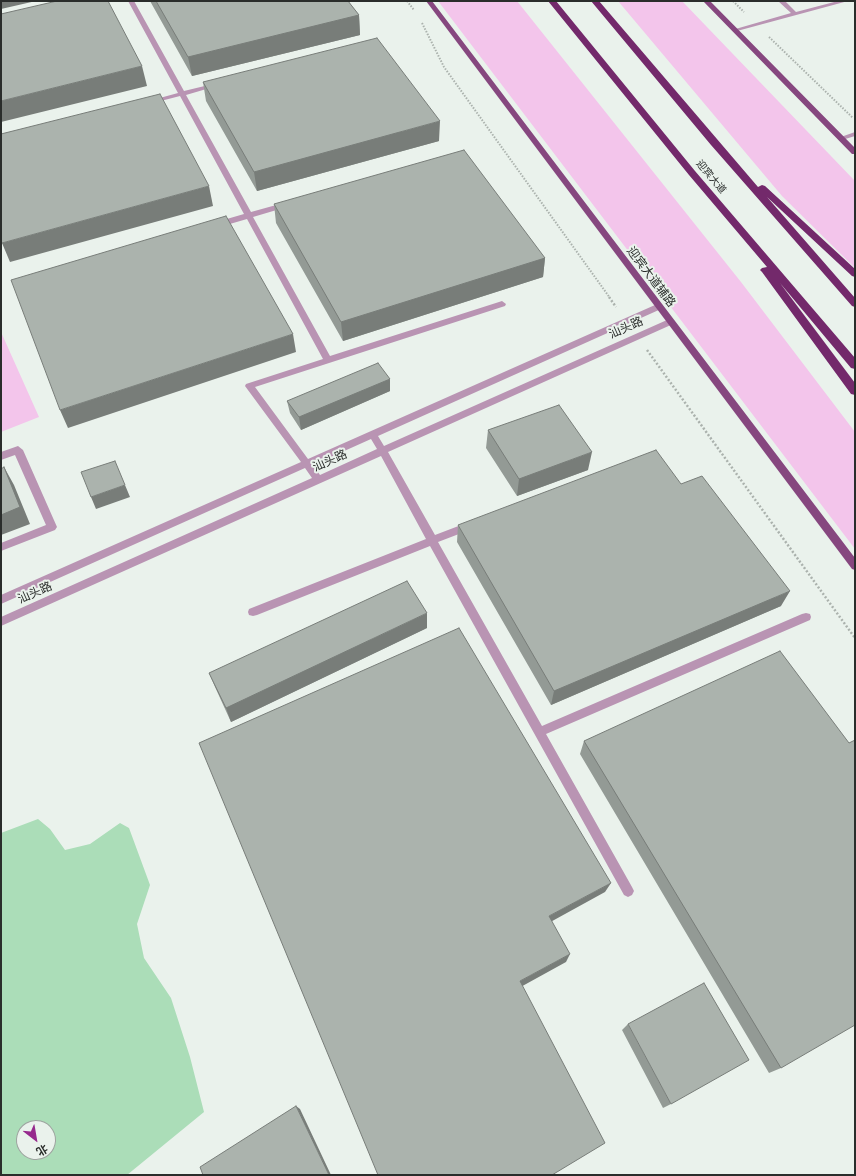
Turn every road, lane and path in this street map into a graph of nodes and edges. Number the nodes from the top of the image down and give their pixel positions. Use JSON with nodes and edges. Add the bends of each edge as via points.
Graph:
{"nodes":[{"id":1,"x":131,"y":1,"type":"edge"},
{"id":2,"x":429,"y":1,"type":"edge"},
{"id":3,"x":552,"y":1,"type":"edge"},
{"id":4,"x":595,"y":1,"type":"edge"},
{"id":5,"x":706,"y":1,"type":"edge"},
{"id":6,"x":733,"y":1,"type":"edge"},
{"id":7,"x":781,"y":1,"type":"edge"},
{"id":8,"x":845,"y":1,"type":"edge"},
{"id":9,"x":795,"y":14,"type":"junction"},
{"id":10,"x":756,"y":24,"type":"junction"},
{"id":11,"x":735,"y":30,"type":"junction"},
{"id":12,"x":228,"y":82,"type":"edge"},
{"id":13,"x":182,"y":94,"type":"junction"},
{"id":14,"x":144,"y":103,"type":"edge"},
{"id":15,"x":855,"y":120,"type":"edge"},
{"id":16,"x":855,"y":134,"type":"edge"},
{"id":17,"x":842,"y":138,"type":"junction"},
{"id":18,"x":714,"y":143,"type":"junction"},
{"id":19,"x":855,"y":152,"type":"edge"},
{"id":20,"x":692,"y":173,"type":"junction"},
{"id":21,"x":293,"y":202,"type":"edge"},
{"id":22,"x":248,"y":215,"type":"junction"},
{"id":23,"x":210,"y":226,"type":"edge"},
{"id":24,"x":855,"y":274,"type":"edge"},
{"id":25,"x":502,"y":304,"type":"dead end"},
{"id":26,"x":855,"y":304,"type":"edge"},
{"id":27,"x":658,"y":307,"type":"junction"},
{"id":28,"x":670,"y":322,"type":"junction"},
{"id":29,"x":328,"y":360,"type":"junction"},
{"id":30,"x":855,"y":365,"type":"edge"},
{"id":31,"x":855,"y":391,"type":"edge"},
{"id":32,"x":373,"y":434,"type":"junction"},
{"id":33,"x":383,"y":450,"type":"junction"},
{"id":34,"x":1,"y":456,"type":"edge"},
{"id":35,"x":307,"y":464,"type":"junction"},
{"id":36,"x":318,"y":479,"type":"junction"},
{"id":37,"x":477,"y":523,"type":"edge"},
{"id":38,"x":433,"y":540,"type":"junction"},
{"id":39,"x":1,"y":546,"type":"edge"},
{"id":40,"x":855,"y":566,"type":"edge"},
{"id":41,"x":1,"y":600,"type":"edge"},
{"id":42,"x":253,"y":612,"type":"dead end"},
{"id":43,"x":806,"y":617,"type":"dead end"},
{"id":44,"x":1,"y":622,"type":"edge"},
{"id":45,"x":540,"y":732,"type":"junction"},
{"id":46,"x":628,"y":891,"type":"dead end"}],
"edges":[{"from":1,"to":13,"type":"street"},
{"from":2,"to":27,"type":"main road","name":"迎宾大道辅路"},
{"from":3,"to":20,"type":"highway","name":"迎宾大道"},
{"from":4,"to":18,"type":"highway"},
{"from":5,"to":11,"type":"main road"},
{"from":6,"to":10,"type":"path"},
{"from":7,"to":9,"type":"street"},
{"from":8,"to":9,"type":"street"},
{"from":9,"to":10,"type":"street"},
{"from":10,"to":11,"type":"street"},
{"from":10,"to":15,"type":"path"},
{"from":11,"to":17,"type":"main road"},
{"from":12,"to":13,"type":"street"},
{"from":13,"to":14,"type":"street"},
{"from":13,"to":22,"type":"street"},
{"from":16,"to":17,"type":"street"},
{"from":17,"to":19,"type":"main road"},
{"from":18,"to":24,"type":"highway"},
{"from":18,"to":26,"type":"highway"},
{"from":20,"to":30,"type":"highway","name":"迎宾大道"},
{"from":20,"to":31,"type":"highway"},
{"from":21,"to":22,"type":"street"},
{"from":22,"to":23,"type":"street"},
{"from":22,"to":29,"type":"street"},
{"from":25,"to":29,"type":"street"},
{"from":27,"to":28,"type":"main road","name":"迎宾大道辅路"},
{"from":27,"to":32,"type":"street","name":"汕头路"},
{"from":28,"to":33,"type":"street","name":"汕头路"},
{"from":28,"to":40,"type":"main road","name":"迎宾大道辅路"},
{"from":29,"to":35,"type":"street","via":[[249,386]]},
{"from":32,"to":33,"type":"street"},
{"from":32,"to":35,"type":"street","name":"汕头路"},
{"from":33,"to":36,"type":"street","name":"汕头路"},
{"from":33,"to":38,"type":"street"},
{"from":34,"to":39,"type":"street","via":[[18,450],[52,527]]},
{"from":35,"to":36,"type":"street"},
{"from":35,"to":41,"type":"street","name":"汕头路"},
{"from":36,"to":44,"type":"street","name":"汕头路"},
{"from":37,"to":38,"type":"street"},
{"from":38,"to":42,"type":"street"},
{"from":38,"to":45,"type":"street"},
{"from":43,"to":45,"type":"street"},
{"from":45,"to":46,"type":"street"}]}
